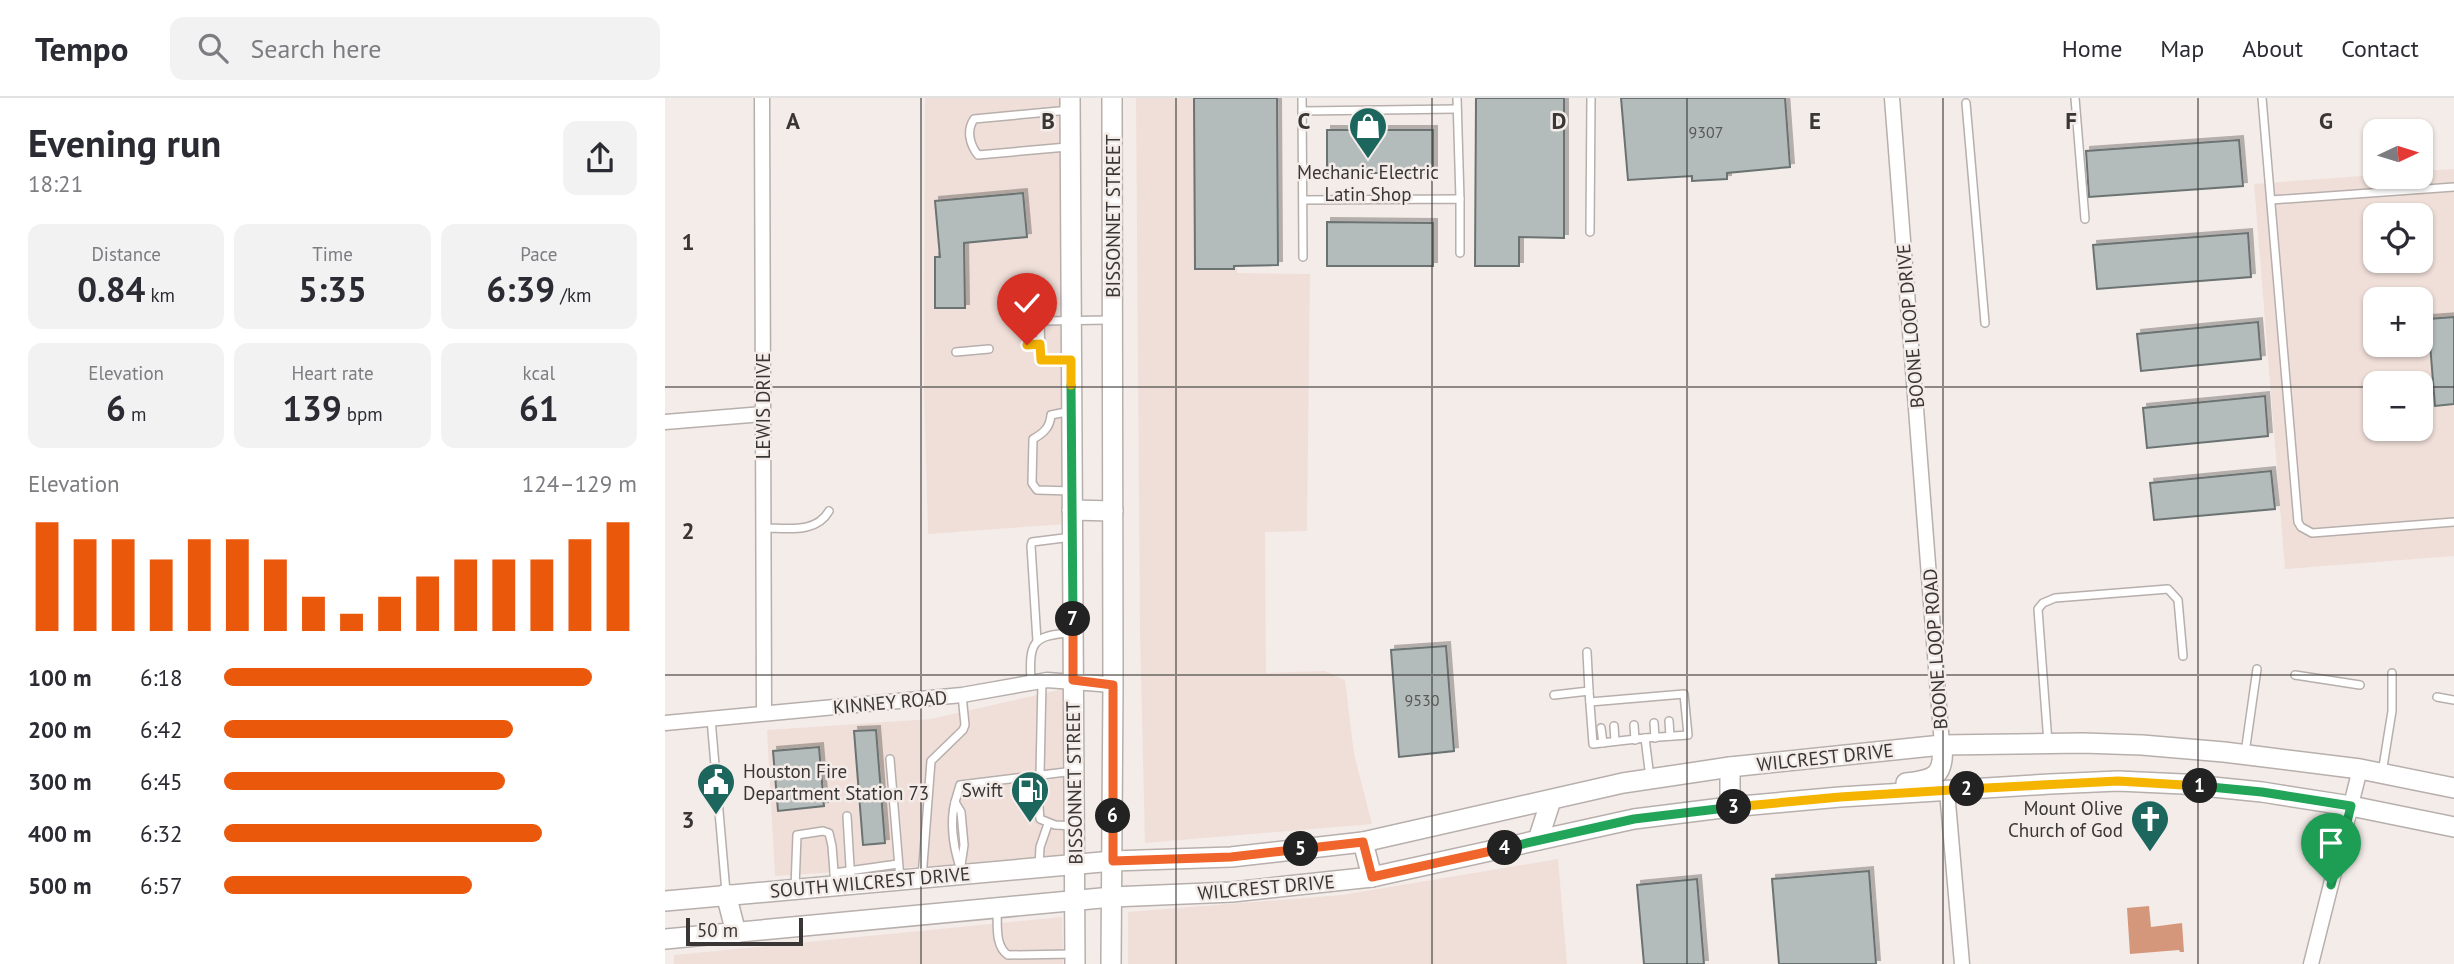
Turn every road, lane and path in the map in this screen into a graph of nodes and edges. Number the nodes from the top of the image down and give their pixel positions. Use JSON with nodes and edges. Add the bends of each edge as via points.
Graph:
{"nodes":[{"id":1,"x":762,"y":98,"type":"edge"},
{"id":2,"x":1112,"y":98,"type":"edge"},
{"id":3,"x":1303,"y":98,"type":"edge"},
{"id":4,"x":1457,"y":98,"type":"edge"},
{"id":5,"x":1591,"y":98,"type":"edge"},
{"id":6,"x":1892,"y":98,"type":"edge"},
{"id":7,"x":2075,"y":98,"type":"edge"},
{"id":8,"x":2262,"y":98,"type":"edge"},
{"id":9,"x":1966,"y":103,"type":"dead end"},
{"id":10,"x":1070,"y":104,"type":"edge"},
{"id":11,"x":1457,"y":109,"type":"junction"},
{"id":12,"x":1303,"y":111,"type":"junction"},
{"id":13,"x":1070,"y":147,"type":"junction"},
{"id":14,"x":2454,"y":187,"type":"edge"},
{"id":15,"x":1460,"y":199,"type":"junction"},
{"id":16,"x":1303,"y":200,"type":"junction"},
{"id":17,"x":2271,"y":200,"type":"junction"},
{"id":18,"x":2085,"y":219,"type":"dead end"},
{"id":19,"x":1590,"y":232,"type":"dead end"},
{"id":20,"x":1460,"y":253,"type":"dead end"},
{"id":21,"x":1303,"y":257,"type":"dead end"},
{"id":22,"x":1072,"y":320,"type":"junction"},
{"id":23,"x":1113,"y":320,"type":"junction"},
{"id":24,"x":1985,"y":323,"type":"dead end"},
{"id":25,"x":1040,"y":344,"type":"junction"},
{"id":26,"x":1027,"y":345,"type":"dead end"},
{"id":27,"x":989,"y":349,"type":"dead end"},
{"id":28,"x":956,"y":352,"type":"dead end"},
{"id":29,"x":1071,"y":360,"type":"junction"},
{"id":30,"x":1072,"y":411,"type":"junction"},
{"id":31,"x":763,"y":414,"type":"junction"},
{"id":32,"x":665,"y":422,"type":"edge"},
{"id":33,"x":1072,"y":501,"type":"junction"},
{"id":34,"x":829,"y":511,"type":"dead end"},
{"id":35,"x":1113,"y":511,"type":"junction"},
{"id":36,"x":2454,"y":522,"type":"edge"},
{"id":37,"x":764,"y":528,"type":"junction"},
{"id":38,"x":1072,"y":537,"type":"junction"},
{"id":39,"x":1929,"y":554,"type":"joint"},
{"id":40,"x":1073,"y":633,"type":"junction"},
{"id":41,"x":1037,"y":641,"type":"junction"},
{"id":42,"x":1587,"y":652,"type":"dead end"},
{"id":43,"x":2183,"y":656,"type":"dead end"},
{"id":44,"x":2257,"y":669,"type":"dead end"},
{"id":45,"x":2392,"y":673,"type":"dead end"},
{"id":46,"x":2295,"y":675,"type":"dead end"},
{"id":47,"x":1073,"y":680,"type":"junction"},
{"id":48,"x":1036,"y":682,"type":"junction"},
{"id":49,"x":2360,"y":684,"type":"dead end"},
{"id":50,"x":1113,"y":685,"type":"junction"},
{"id":51,"x":1590,"y":691,"type":"junction"},
{"id":52,"x":963,"y":695,"type":"junction"},
{"id":53,"x":1554,"y":695,"type":"dead end"},
{"id":54,"x":1667,"y":695,"type":"junction"},
{"id":55,"x":1652,"y":697,"type":"junction"},
{"id":56,"x":2437,"y":697,"type":"dead end"},
{"id":57,"x":1632,"y":698,"type":"junction"},
{"id":58,"x":1613,"y":700,"type":"junction"},
{"id":59,"x":2454,"y":700,"type":"edge"},
{"id":60,"x":1599,"y":701,"type":"junction"},
{"id":61,"x":1590,"y":702,"type":"junction"},
{"id":62,"x":1668,"y":705,"type":"dead end"},
{"id":63,"x":1653,"y":706,"type":"dead end"},
{"id":64,"x":1633,"y":708,"type":"dead end"},
{"id":65,"x":1613,"y":709,"type":"dead end"},
{"id":66,"x":1600,"y":711,"type":"dead end"},
{"id":67,"x":764,"y":713,"type":"junction"},
{"id":68,"x":711,"y":718,"type":"junction"},
{"id":69,"x":1669,"y":721,"type":"dead end"},
{"id":70,"x":665,"y":723,"type":"edge"},
{"id":71,"x":1654,"y":723,"type":"dead end"},
{"id":72,"x":1634,"y":725,"type":"dead end"},
{"id":73,"x":1614,"y":726,"type":"dead end"},
{"id":74,"x":1601,"y":728,"type":"dead end"},
{"id":75,"x":1670,"y":736,"type":"junction"},
{"id":76,"x":1646,"y":738,"type":"junction"},
{"id":77,"x":1655,"y":738,"type":"junction"},
{"id":78,"x":1635,"y":740,"type":"junction"},
{"id":79,"x":1615,"y":741,"type":"junction"},
{"id":80,"x":1603,"y":743,"type":"junction"},
{"id":81,"x":2048,"y":744,"type":"junction"},
{"id":82,"x":1942,"y":745,"type":"junction"},
{"id":83,"x":2245,"y":754,"type":"junction"},
{"id":84,"x":890,"y":758,"type":"dead end"},
{"id":85,"x":1730,"y":767,"type":"junction"},
{"id":86,"x":2360,"y":769,"type":"junction"},
{"id":87,"x":1075,"y":771,"type":"junction"},
{"id":88,"x":1040,"y":774,"type":"junction"},
{"id":89,"x":2382,"y":774,"type":"junction"},
{"id":90,"x":1650,"y":779,"type":"junction"},
{"id":91,"x":2454,"y":788,"type":"edge"},
{"id":92,"x":1947,"y":791,"type":"junction"},
{"id":93,"x":1840,"y":797,"type":"junction"},
{"id":94,"x":1551,"y":800,"type":"junction"},
{"id":95,"x":2351,"y":806,"type":"junction"},
{"id":96,"x":1730,"y":807,"type":"junction"},
{"id":97,"x":847,"y":816,"type":"dead end"},
{"id":98,"x":1048,"y":824,"type":"junction"},
{"id":99,"x":1075,"y":826,"type":"junction"},
{"id":100,"x":2454,"y":827,"type":"edge"},
{"id":101,"x":1538,"y":840,"type":"junction"},
{"id":102,"x":1363,"y":842,"type":"junction"},
{"id":103,"x":1113,"y":861,"type":"junction"},
{"id":104,"x":1076,"y":866,"type":"junction"},
{"id":105,"x":1039,"y":869,"type":"junction"},
{"id":106,"x":960,"y":870,"type":"junction"},
{"id":107,"x":899,"y":872,"type":"junction"},
{"id":108,"x":1372,"y":877,"type":"junction"},
{"id":109,"x":843,"y":878,"type":"junction"},
{"id":110,"x":922,"y":878,"type":"junction"},
{"id":111,"x":795,"y":889,"type":"junction"},
{"id":112,"x":726,"y":894,"type":"junction"},
{"id":113,"x":1112,"y":897,"type":"junction"},
{"id":114,"x":1075,"y":900,"type":"junction"},
{"id":115,"x":665,"y":901,"type":"edge"},
{"id":116,"x":997,"y":908,"type":"junction"},
{"id":117,"x":736,"y":933,"type":"junction"},
{"id":118,"x":665,"y":939,"type":"edge"},
{"id":119,"x":1075,"y":959,"type":"edge"},
{"id":120,"x":1111,"y":964,"type":"edge"},
{"id":121,"x":1962,"y":964,"type":"edge"},
{"id":122,"x":2311,"y":964,"type":"edge"}],
"edges":[{"from":1,"to":31,"type":"street","name":"LEWIS DRIVE"},
{"from":2,"to":23,"type":"main road","name":"BISSONNET STREET"},
{"from":3,"to":12,"type":"lane"},
{"from":4,"to":11,"type":"lane"},
{"from":5,"to":19,"type":"lane"},
{"from":6,"to":39,"type":"street","name":"BOONE LOOP DRIVE"},
{"from":7,"to":18,"type":"lane"},
{"from":8,"to":17,"type":"lane"},
{"from":9,"to":24,"type":"lane"},
{"from":10,"to":13,"type":"main road","name":"BISSONNET STREET"},
{"from":10,"to":13,"type":"lane","via":[[974,119],[969,125],[971,146],[978,155]]},
{"from":11,"to":12,"type":"lane"},
{"from":11,"to":15,"type":"lane"},
{"from":12,"to":16,"type":"lane"},
{"from":13,"to":22,"type":"main road","name":"BISSONNET STREET"},
{"from":14,"to":17,"type":"lane"},
{"from":15,"to":16,"type":"lane"},
{"from":15,"to":20,"type":"lane"},
{"from":16,"to":21,"type":"lane"},
{"from":17,"to":36,"type":"lane","via":[[2298,522],[2312,533]]},
{"from":22,"to":23,"type":"lane"},
{"from":22,"to":25,"type":"lane","via":[[1040,321]]},
{"from":22,"to":29,"type":"main road","name":"BISSONNET STREET"},
{"from":23,"to":35,"type":"main road","name":"BISSONNET STREET"},
{"from":25,"to":26,"type":"lane"},
{"from":25,"to":29,"type":"lane","via":[[1041,360]]},
{"from":27,"to":28,"type":"lane"},
{"from":29,"to":30,"type":"main road","name":"BISSONNET STREET"},
{"from":30,"to":33,"type":"main road","name":"BISSONNET STREET"},
{"from":30,"to":33,"type":"lane","via":[[1051,415],[1042,435],[1033,439],[1037,490]]},
{"from":31,"to":32,"type":"street"},
{"from":31,"to":37,"type":"street","name":"LEWIS DRIVE"},
{"from":33,"to":35,"type":"main road"},
{"from":33,"to":38,"type":"main road","name":"BISSONNET STREET"},
{"from":34,"to":37,"type":"lane","via":[[822,522],[806,527]]},
{"from":35,"to":50,"type":"main road","name":"BISSONNET STREET"},
{"from":37,"to":67,"type":"street","name":"LEWIS DRIVE"},
{"from":38,"to":40,"type":"main road","name":"BISSONNET STREET"},
{"from":38,"to":41,"type":"lane","via":[[1031,546]]},
{"from":39,"to":82,"type":"street","name":"BOONE LOOP ROAD"},
{"from":40,"to":41,"type":"lane","via":[[1046,634]]},
{"from":40,"to":47,"type":"main road","name":"BISSONNET STREET"},
{"from":41,"to":48,"type":"lane","via":[[1030,658]]},
{"from":42,"to":51,"type":"lane"},
{"from":43,"to":81,"type":"lane","via":[[2178,600],[2168,589],[2055,598],[2043,603],[2038,609]]},
{"from":44,"to":83,"type":"lane"},
{"from":45,"to":89,"type":"lane","via":[[2392,711]]},
{"from":46,"to":49,"type":"lane"},
{"from":47,"to":48,"type":"street","name":"KINNEY ROAD"},
{"from":47,"to":50,"type":"street","name":"KINNEY ROAD"},
{"from":47,"to":87,"type":"main road","name":"BISSONNET STREET"},
{"from":48,"to":52,"type":"street","name":"KINNEY ROAD"},
{"from":48,"to":88,"type":"lane"},
{"from":50,"to":103,"type":"main road","name":"BISSONNET STREET"},
{"from":51,"to":53,"type":"lane"},
{"from":51,"to":61,"type":"lane"},
{"from":52,"to":67,"type":"street","name":"KINNEY ROAD"},
{"from":52,"to":110,"type":"lane","via":[[963,730],[931,761]]},
{"from":54,"to":55,"type":"lane"},
{"from":54,"to":62,"type":"lane"},
{"from":54,"to":75,"type":"lane","via":[[1684,694],[1688,735]]},
{"from":55,"to":57,"type":"lane"},
{"from":55,"to":63,"type":"lane"},
{"from":56,"to":59,"type":"lane"},
{"from":57,"to":58,"type":"lane"},
{"from":57,"to":64,"type":"lane"},
{"from":58,"to":60,"type":"lane"},
{"from":58,"to":65,"type":"lane"},
{"from":60,"to":61,"type":"lane"},
{"from":60,"to":66,"type":"lane"},
{"from":61,"to":80,"type":"lane","via":[[1593,744]]},
{"from":67,"to":68,"type":"street","name":"KINNEY ROAD"},
{"from":68,"to":70,"type":"street","name":"KINNEY ROAD"},
{"from":68,"to":112,"type":"lane"},
{"from":69,"to":75,"type":"lane"},
{"from":71,"to":77,"type":"lane"},
{"from":72,"to":78,"type":"lane"},
{"from":73,"to":79,"type":"lane"},
{"from":74,"to":80,"type":"lane"},
{"from":75,"to":77,"type":"lane"},
{"from":76,"to":77,"type":"lane"},
{"from":76,"to":78,"type":"lane"},
{"from":76,"to":90,"type":"lane"},
{"from":78,"to":79,"type":"lane"},
{"from":79,"to":80,"type":"lane"},
{"from":81,"to":82,"type":"main road","name":"WILCREST DRIVE"},
{"from":81,"to":83,"type":"main road","name":"WILCREST DRIVE","via":[[2142,745]]},
{"from":82,"to":85,"type":"main road","name":"WILCREST DRIVE"},
{"from":82,"to":93,"type":"main road","via":[[1941,768],[1926,781],[1852,790]]},
{"from":83,"to":86,"type":"main road","name":"WILCREST DRIVE"},
{"from":84,"to":107,"type":"lane"},
{"from":85,"to":90,"type":"main road","name":"WILCREST DRIVE"},
{"from":85,"to":96,"type":"main road"},
{"from":86,"to":89,"type":"main road","name":"WILCREST DRIVE"},
{"from":86,"to":95,"type":"street"},
{"from":87,"to":88,"type":"lane"},
{"from":87,"to":99,"type":"main road","name":"BISSONNET STREET"},
{"from":88,"to":98,"type":"lane","via":[[1040,819]]},
{"from":88,"to":106,"type":"lane","via":[[960,785],[955,802],[961,812],[964,845]]},
{"from":89,"to":91,"type":"main road","name":"WILCREST DRIVE"},
{"from":90,"to":94,"type":"main road","name":"WILCREST DRIVE"},
{"from":92,"to":93,"type":"main road","name":"WILCREST DRIVE"},
{"from":92,"to":95,"type":"main road","name":"WILCREST DRIVE","via":[[2118,781],[2262,792]]},
{"from":92,"to":121,"type":"street"},
{"from":93,"to":96,"type":"main road","name":"WILCREST DRIVE"},
{"from":94,"to":101,"type":"main road"},
{"from":94,"to":102,"type":"main road","name":"WILCREST DRIVE"},
{"from":95,"to":100,"type":"main road","name":"WILCREST DRIVE"},
{"from":95,"to":122,"type":"street"},
{"from":96,"to":101,"type":"main road","name":"WILCREST DRIVE","via":[[1634,819]]},
{"from":97,"to":109,"type":"lane"},
{"from":98,"to":99,"type":"lane"},
{"from":98,"to":105,"type":"lane"},
{"from":99,"to":104,"type":"main road","name":"BISSONNET STREET"},
{"from":101,"to":108,"type":"main road","name":"WILCREST DRIVE"},
{"from":102,"to":103,"type":"main road","name":"WILCREST DRIVE","via":[[1231,857]]},
{"from":102,"to":108,"type":"main road"},
{"from":103,"to":104,"type":"main road","name":"WILCREST DRIVE"},
{"from":103,"to":113,"type":"main road","name":"BISSONNET STREET"},
{"from":104,"to":105,"type":"main road","name":"SOUTH WILCREST DRIVE"},
{"from":104,"to":114,"type":"main road","name":"BISSONNET STREET"},
{"from":105,"to":106,"type":"main road","name":"SOUTH WILCREST DRIVE"},
{"from":106,"to":110,"type":"main road","name":"SOUTH WILCREST DRIVE"},
{"from":107,"to":109,"type":"main road","name":"SOUTH WILCREST DRIVE"},
{"from":107,"to":110,"type":"main road","name":"SOUTH WILCREST DRIVE"},
{"from":108,"to":113,"type":"main road","name":"WILCREST DRIVE","via":[[1232,892]]},
{"from":109,"to":111,"type":"main road","name":"SOUTH WILCREST DRIVE"},
{"from":109,"to":111,"type":"lane","via":[[829,833],[801,833],[796,839]]},
{"from":111,"to":112,"type":"main road","name":"SOUTH WILCREST DRIVE"},
{"from":112,"to":115,"type":"main road","name":"SOUTH WILCREST DRIVE"},
{"from":112,"to":117,"type":"main road"},
{"from":113,"to":114,"type":"main road","name":"WILCREST DRIVE"},
{"from":113,"to":120,"type":"main road","name":"BISSONNET STREET"},
{"from":114,"to":116,"type":"main road","name":"SOUTH WILCREST DRIVE"},
{"from":114,"to":119,"type":"main road","name":"BISSONNET STREET"},
{"from":116,"to":117,"type":"main road","name":"SOUTH WILCREST DRIVE"},
{"from":116,"to":119,"type":"lane","via":[[999,945],[1009,956]]},
{"from":117,"to":118,"type":"main road","name":"SOUTH WILCREST DRIVE"}]}
